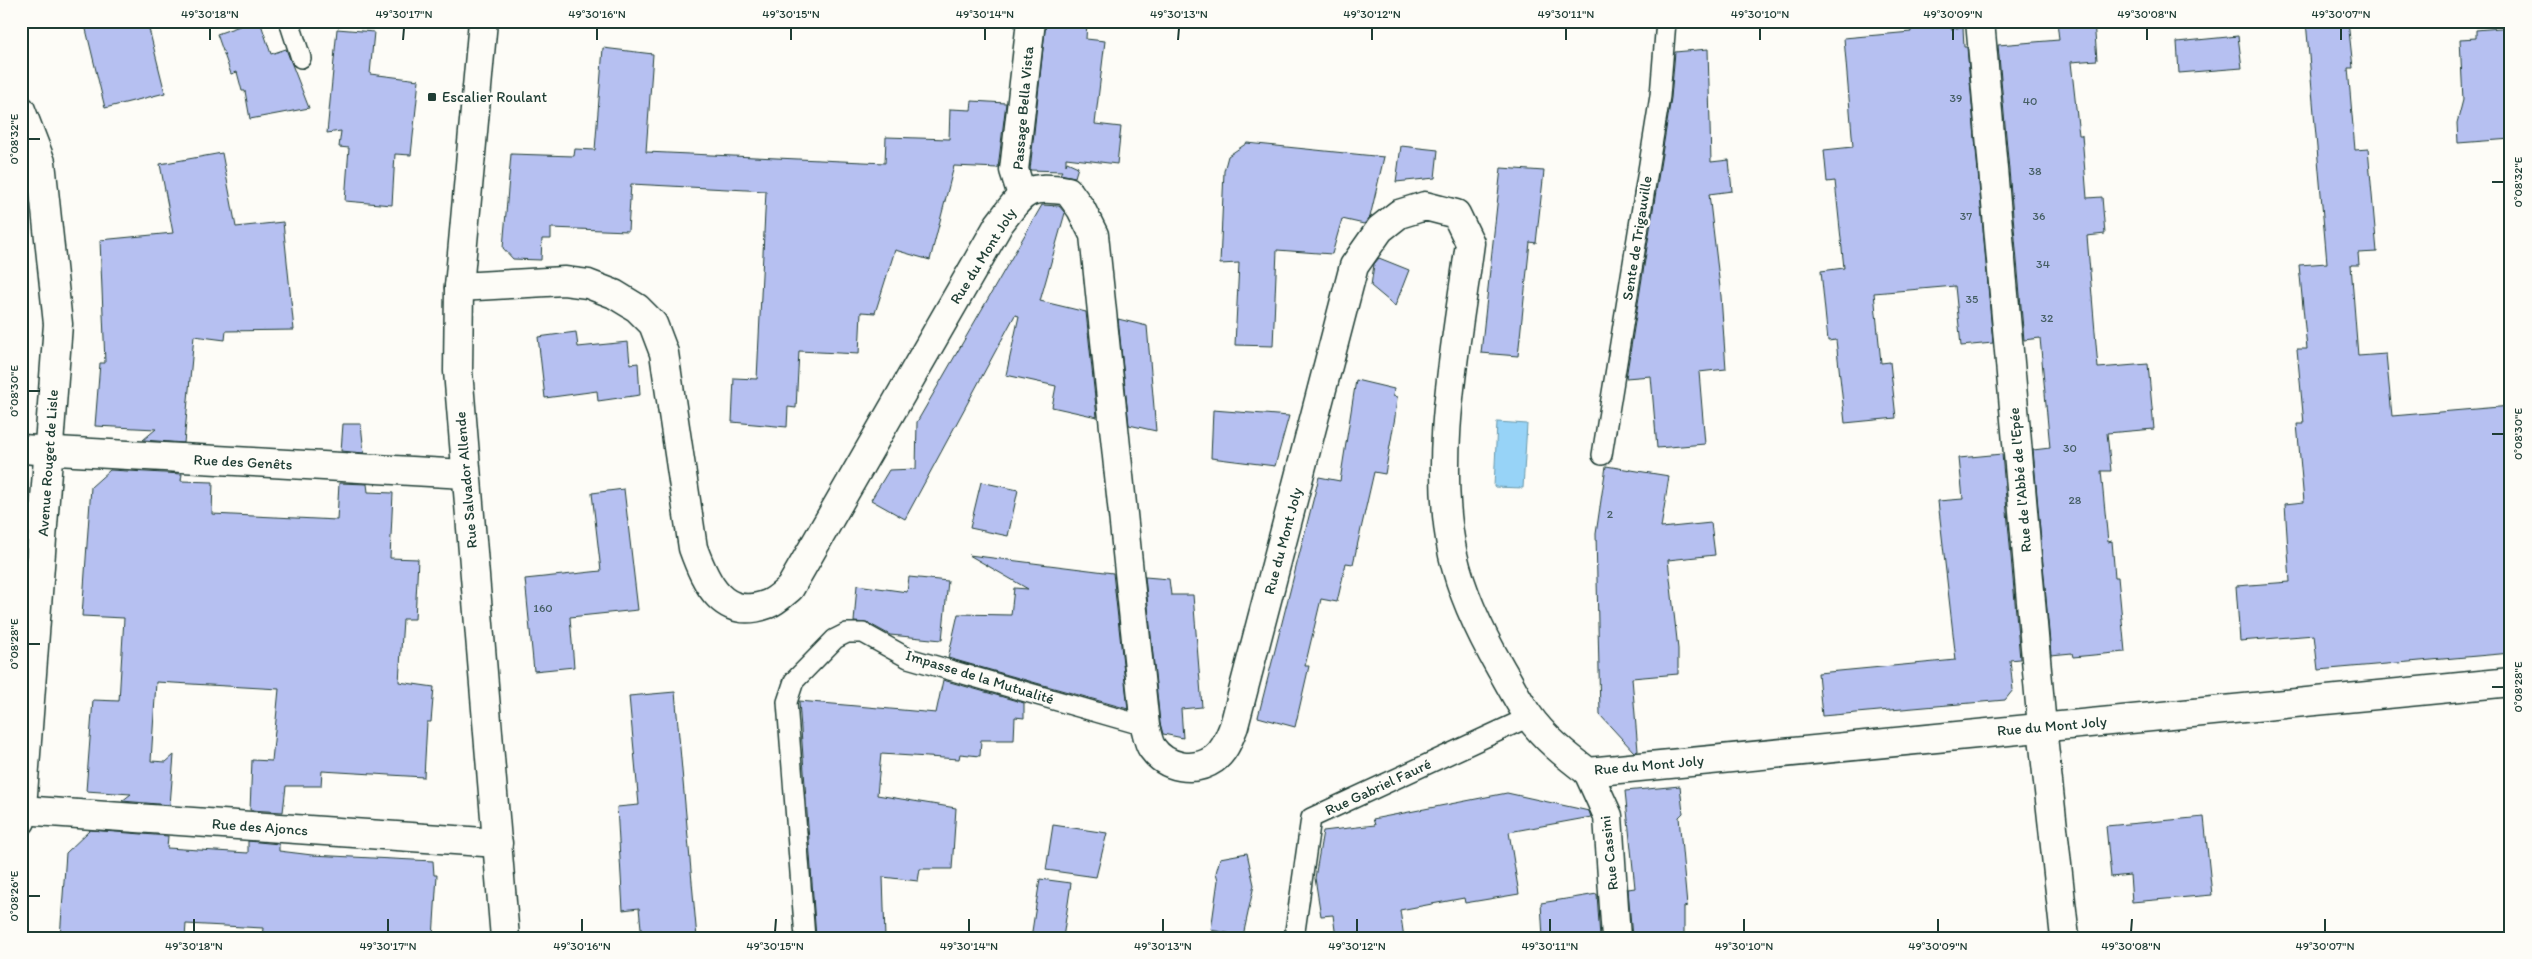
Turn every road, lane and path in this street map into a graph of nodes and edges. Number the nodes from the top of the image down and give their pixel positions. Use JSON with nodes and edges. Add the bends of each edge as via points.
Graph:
{"nodes":[{"id":1,"x":289,"y":21,"type":"edge"},
{"id":2,"x":483,"y":21,"type":"edge"},
{"id":3,"x":1031,"y":21,"type":"edge"},
{"id":4,"x":1666,"y":21,"type":"edge"},
{"id":5,"x":1980,"y":21,"type":"edge"},
{"id":6,"x":302,"y":58,"type":"dead end"},
{"id":7,"x":21,"y":110,"type":"edge"},
{"id":8,"x":1022,"y":195,"type":"junction"},
{"id":9,"x":459,"y":287,"type":"junction"},
{"id":10,"x":21,"y":449,"type":"edge"},
{"id":11,"x":48,"y":451,"type":"junction"},
{"id":12,"x":1602,"y":455,"type":"dead end"},
{"id":13,"x":465,"y":474,"type":"junction"},
{"id":14,"x":2511,"y":682,"type":"edge"},
{"id":15,"x":1529,"y":716,"type":"junction"},
{"id":16,"x":1145,"y":726,"type":"junction"},
{"id":17,"x":2042,"y":727,"type":"junction"},
{"id":18,"x":1588,"y":772,"type":"junction"},
{"id":19,"x":22,"y":814,"type":"edge"},
{"id":20,"x":498,"y":843,"type":"junction"},
{"id":21,"x":505,"y":938,"type":"edge"},
{"id":22,"x":805,"y":938,"type":"edge"},
{"id":23,"x":1294,"y":938,"type":"edge"},
{"id":24,"x":1616,"y":938,"type":"edge"},
{"id":25,"x":2065,"y":938,"type":"edge"}],
"edges":[{"from":1,"to":6,"type":"lane"},
{"from":2,"to":9,"type":"street","name":"Rue Salvador Allende"},
{"from":3,"to":8,"type":"street","name":"Passage Bella Vista","via":[[1014,170]]},
{"from":4,"to":12,"type":"lane","name":"Sente de Trigauville","via":[[1660,96]]},
{"from":5,"to":17,"type":"street","name":"Rue de l'Abbé de l'Epée"},
{"from":7,"to":11,"type":"street","name":"Avenue Rouget de Lisle","via":[[41,162],[58,324]]},
{"from":8,"to":9,"type":"street","name":"Rue du Mont Joly","via":[[999,224],[790,588],[770,604],[744,609],[722,602],[701,570],[693,548],[664,353],[653,324],[630,303],[588,284],[564,281]]},
{"from":8,"to":16,"type":"street","name":"Rue du Mont Joly","via":[[1044,187],[1068,191],[1094,235]]},
{"from":9,"to":13,"type":"street","name":"Rue Salvador Allende","via":[[458,371]]},
{"from":10,"to":11,"type":"street","name":"Rue des Genêts"},
{"from":11,"to":13,"type":"street","name":"Rue des Genêts"},
{"from":11,"to":19,"type":"street","name":"Avenue Rouget de Lisle"},
{"from":13,"to":20,"type":"street","name":"Rue Salvador Allende"},
{"from":14,"to":17,"type":"street","name":"Rue du Mont Joly"},
{"from":15,"to":16,"type":"street","name":"Rue du Mont Joly","via":[[1489,647],[1466,597],[1453,554],[1447,505],[1445,440],[1470,243],[1456,214],[1425,206],[1399,214],[1380,229],[1354,266],[1234,726],[1225,747],[1215,759],[1197,767],[1180,767],[1164,761],[1151,747]]},
{"from":15,"to":18,"type":"street","name":"Rue du Mont Joly","via":[[1566,755]]},
{"from":15,"to":23,"type":"lane","name":"Rue Gabriel Fauré","via":[[1311,818]]},
{"from":16,"to":22,"type":"lane","name":"Impasse de la Mutualité","via":[[908,658],[863,633],[847,633],[835,639],[794,680],[787,702]]},
{"from":17,"to":18,"type":"street","name":"Rue du Mont Joly"},
{"from":17,"to":25,"type":"street","name":"Rue de l'Abbé de l'Epée"},
{"from":18,"to":24,"type":"street","name":"Rue Cassini","via":[[1608,816]]},
{"from":19,"to":20,"type":"street","name":"Rue des Ajoncs"},
{"from":20,"to":21,"type":"street","name":"Rue Salvador Allende"}]}
